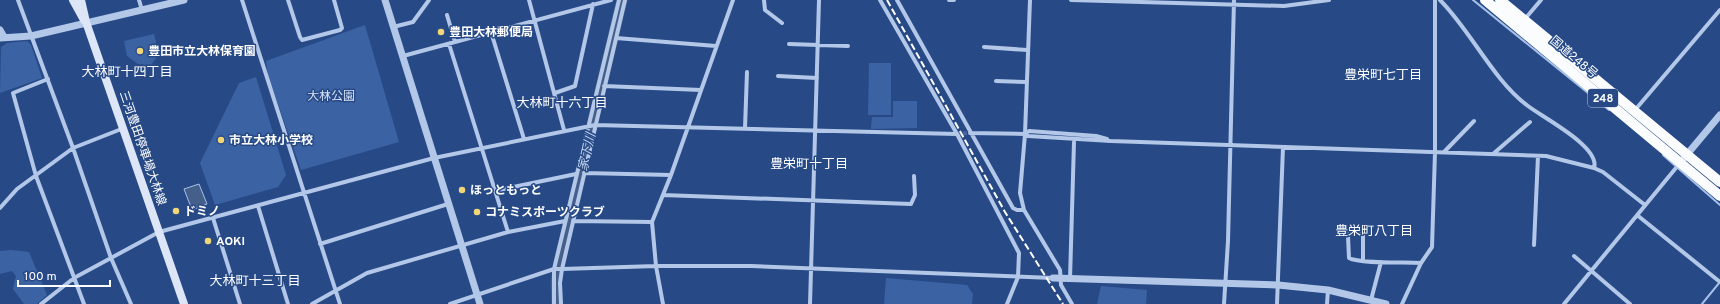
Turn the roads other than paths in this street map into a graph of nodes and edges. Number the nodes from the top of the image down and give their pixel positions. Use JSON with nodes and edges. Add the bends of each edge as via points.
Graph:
{"nodes":[{"id":1,"x":18,"y":0,"type":"edge"},
{"id":2,"x":73,"y":0,"type":"edge"},
{"id":3,"x":81,"y":0,"type":"edge"},
{"id":4,"x":139,"y":0,"type":"edge"},
{"id":5,"x":184,"y":0,"type":"edge"},
{"id":6,"x":242,"y":0,"type":"edge"},
{"id":7,"x":288,"y":0,"type":"edge"},
{"id":8,"x":334,"y":0,"type":"edge"},
{"id":9,"x":384,"y":0,"type":"edge"},
{"id":10,"x":429,"y":0,"type":"edge"},
{"id":11,"x":528,"y":0,"type":"edge"},
{"id":12,"x":611,"y":0,"type":"edge"},
{"id":13,"x":619,"y":0,"type":"edge"},
{"id":14,"x":625,"y":0,"type":"edge"},
{"id":15,"x":733,"y":0,"type":"edge"},
{"id":16,"x":764,"y":0,"type":"edge"},
{"id":17,"x":819,"y":0,"type":"edge"},
{"id":18,"x":880,"y":0,"type":"edge"},
{"id":19,"x":897,"y":0,"type":"edge"},
{"id":20,"x":949,"y":0,"type":"edge"},
{"id":21,"x":954,"y":0,"type":"edge"},
{"id":22,"x":1030,"y":0,"type":"edge"},
{"id":23,"x":1071,"y":0,"type":"edge"},
{"id":24,"x":1098,"y":0,"type":"edge"},
{"id":25,"x":1329,"y":0,"type":"edge"},
{"id":26,"x":1435,"y":0,"type":"edge"},
{"id":27,"x":1440,"y":0,"type":"edge"},
{"id":28,"x":1485,"y":0,"type":"edge"},
{"id":29,"x":1500,"y":0,"type":"edge"},
{"id":30,"x":1541,"y":0,"type":"edge"},
{"id":31,"x":1131,"y":1,"type":"edge"},
{"id":32,"x":1234,"y":2,"type":"edge"},
{"id":33,"x":593,"y":4,"type":"junction"},
{"id":34,"x":142,"y":10,"type":"junction"},
{"id":35,"x":1720,"y":10,"type":"edge"},
{"id":36,"x":447,"y":15,"type":"dead end"},
{"id":37,"x":534,"y":20,"type":"junction"},
{"id":38,"x":1524,"y":20,"type":"junction"},
{"id":39,"x":86,"y":22,"type":"junction"},
{"id":40,"x":782,"y":23,"type":"dead end"},
{"id":41,"x":393,"y":27,"type":"junction"},
{"id":42,"x":0,"y":30,"type":"edge"},
{"id":43,"x":491,"y":32,"type":"junction"},
{"id":44,"x":31,"y":36,"type":"junction"},
{"id":45,"x":2,"y":37,"type":"edge"},
{"id":46,"x":616,"y":38,"type":"junction"},
{"id":47,"x":455,"y":42,"type":"junction"},
{"id":48,"x":449,"y":44,"type":"junction"},
{"id":49,"x":789,"y":44,"type":"dead end"},
{"id":50,"x":818,"y":45,"type":"junction"},
{"id":51,"x":716,"y":46,"type":"junction"},
{"id":52,"x":848,"y":46,"type":"dead end"},
{"id":53,"x":984,"y":47,"type":"dead end"},
{"id":54,"x":1027,"y":50,"type":"junction"},
{"id":55,"x":403,"y":56,"type":"junction"},
{"id":56,"x":747,"y":72,"type":"dead end"},
{"id":57,"x":778,"y":76,"type":"dead end"},
{"id":58,"x":817,"y":78,"type":"junction"},
{"id":59,"x":48,"y":79,"type":"junction"},
{"id":60,"x":996,"y":81,"type":"dead end"},
{"id":61,"x":1026,"y":82,"type":"junction"},
{"id":62,"x":604,"y":86,"type":"junction"},
{"id":63,"x":701,"y":90,"type":"junction"},
{"id":64,"x":555,"y":93,"type":"junction"},
{"id":65,"x":1634,"y":112,"type":"junction"},
{"id":66,"x":1720,"y":115,"type":"edge"},
{"id":67,"x":1474,"y":121,"type":"dead end"},
{"id":68,"x":1530,"y":122,"type":"dead end"},
{"id":69,"x":595,"y":125,"type":"junction"},
{"id":70,"x":588,"y":126,"type":"junction"},
{"id":71,"x":687,"y":127,"type":"junction"},
{"id":72,"x":124,"y":128,"type":"junction"},
{"id":73,"x":745,"y":128,"type":"junction"},
{"id":74,"x":564,"y":130,"type":"junction"},
{"id":75,"x":816,"y":130,"type":"junction"},
{"id":76,"x":971,"y":133,"type":"junction"},
{"id":77,"x":956,"y":134,"type":"junction"},
{"id":78,"x":1025,"y":134,"type":"junction"},
{"id":79,"x":524,"y":139,"type":"junction"},
{"id":80,"x":1074,"y":142,"type":"dead end"},
{"id":81,"x":1229,"y":145,"type":"junction"},
{"id":82,"x":1283,"y":147,"type":"junction"},
{"id":83,"x":73,"y":148,"type":"junction"},
{"id":84,"x":482,"y":149,"type":"junction"},
{"id":85,"x":1435,"y":152,"type":"junction"},
{"id":86,"x":1444,"y":152,"type":"junction"},
{"id":87,"x":1493,"y":154,"type":"junction"},
{"id":88,"x":1687,"y":154,"type":"junction"},
{"id":89,"x":1538,"y":156,"type":"junction"},
{"id":90,"x":434,"y":158,"type":"junction"},
{"id":91,"x":1680,"y":162,"type":"junction"},
{"id":92,"x":1594,"y":168,"type":"junction"},
{"id":93,"x":584,"y":173,"type":"junction"},
{"id":94,"x":576,"y":174,"type":"junction"},
{"id":95,"x":671,"y":175,"type":"junction"},
{"id":96,"x":36,"y":176,"type":"junction"},
{"id":97,"x":914,"y":176,"type":"dead end"},
{"id":98,"x":1720,"y":182,"type":"edge"},
{"id":99,"x":494,"y":191,"type":"junction"},
{"id":100,"x":304,"y":193,"type":"junction"},
{"id":101,"x":663,"y":195,"type":"junction"},
{"id":102,"x":1720,"y":196,"type":"edge"},
{"id":103,"x":813,"y":200,"type":"junction"},
{"id":104,"x":448,"y":204,"type":"junction"},
{"id":105,"x":1645,"y":205,"type":"junction"},
{"id":106,"x":258,"y":206,"type":"junction"},
{"id":107,"x":0,"y":208,"type":"edge"},
{"id":108,"x":1024,"y":210,"type":"junction"},
{"id":109,"x":1637,"y":215,"type":"junction"},
{"id":110,"x":213,"y":218,"type":"junction"},
{"id":111,"x":565,"y":221,"type":"junction"},
{"id":112,"x":573,"y":221,"type":"junction"},
{"id":113,"x":652,"y":222,"type":"junction"},
{"id":114,"x":160,"y":232,"type":"junction"},
{"id":115,"x":508,"y":232,"type":"junction"},
{"id":116,"x":320,"y":244,"type":"junction"},
{"id":117,"x":1534,"y":245,"type":"dead end"},
{"id":118,"x":462,"y":246,"type":"junction"},
{"id":119,"x":1574,"y":256,"type":"dead end"},
{"id":120,"x":111,"y":258,"type":"junction"},
{"id":121,"x":1363,"y":261,"type":"junction"},
{"id":122,"x":1381,"y":262,"type":"junction"},
{"id":123,"x":1421,"y":263,"type":"junction"},
{"id":124,"x":656,"y":266,"type":"junction"},
{"id":125,"x":813,"y":268,"type":"junction"},
{"id":126,"x":554,"y":269,"type":"junction"},
{"id":127,"x":562,"y":269,"type":"junction"},
{"id":128,"x":1591,"y":272,"type":"junction"},
{"id":129,"x":1018,"y":277,"type":"junction"},
{"id":130,"x":74,"y":278,"type":"junction"},
{"id":131,"x":1053,"y":278,"type":"joint"},
{"id":132,"x":1061,"y":278,"type":"junction"},
{"id":133,"x":1070,"y":279,"type":"junction"},
{"id":134,"x":1720,"y":282,"type":"edge"},
{"id":135,"x":1224,"y":283,"type":"junction"},
{"id":136,"x":1278,"y":285,"type":"junction"},
{"id":137,"x":1328,"y":290,"type":"junction"},
{"id":138,"x":335,"y":291,"type":"junction"},
{"id":139,"x":477,"y":295,"type":"junction"},
{"id":140,"x":1371,"y":300,"type":"junction"},
{"id":141,"x":41,"y":304,"type":"edge"},
{"id":142,"x":84,"y":304,"type":"edge"},
{"id":143,"x":131,"y":304,"type":"edge"},
{"id":144,"x":184,"y":304,"type":"edge"},
{"id":145,"x":240,"y":304,"type":"edge"},
{"id":146,"x":288,"y":304,"type":"edge"},
{"id":147,"x":312,"y":304,"type":"edge"},
{"id":148,"x":340,"y":304,"type":"edge"},
{"id":149,"x":450,"y":304,"type":"edge"},
{"id":150,"x":480,"y":304,"type":"edge"},
{"id":151,"x":554,"y":304,"type":"edge"},
{"id":152,"x":561,"y":304,"type":"edge"},
{"id":153,"x":663,"y":304,"type":"edge"},
{"id":154,"x":810,"y":304,"type":"edge"},
{"id":155,"x":1007,"y":304,"type":"edge"},
{"id":156,"x":1072,"y":304,"type":"edge"},
{"id":157,"x":1224,"y":304,"type":"edge"},
{"id":158,"x":1277,"y":304,"type":"edge"},
{"id":159,"x":1327,"y":304,"type":"edge"},
{"id":160,"x":1386,"y":304,"type":"edge"},
{"id":161,"x":1402,"y":304,"type":"edge"},
{"id":162,"x":1564,"y":304,"type":"edge"},
{"id":163,"x":1630,"y":304,"type":"edge"}],
"edges":[{"from":1,"to":44,"type":"street"},
{"from":2,"to":39,"type":"main road","name":"三河豊田停車場大林線"},
{"from":3,"to":39,"type":"main road","name":"三河豊田停車場大林線"},
{"from":4,"to":34,"type":"street"},
{"from":5,"to":34,"type":"street"},
{"from":6,"to":100,"type":"street"},
{"from":7,"to":8,"type":"street","via":[[302,40],[342,28]]},
{"from":9,"to":41,"type":"street"},
{"from":10,"to":41,"type":"street","via":[[414,22]]},
{"from":11,"to":37,"type":"street"},
{"from":12,"to":33,"type":"street"},
{"from":13,"to":70,"type":"street"},
{"from":14,"to":46,"type":"street"},
{"from":15,"to":51,"type":"street"},
{"from":16,"to":40,"type":"street","via":[[765,10]]},
{"from":17,"to":50,"type":"street"},
{"from":18,"to":77,"type":"street"},
{"from":19,"to":76,"type":"street"},
{"from":20,"to":21,"type":"street"},
{"from":22,"to":54,"type":"street"},
{"from":23,"to":24,"type":"street"},
{"from":24,"to":31,"type":"street"},
{"from":25,"to":32,"type":"street","via":[[1284,6]]},
{"from":26,"to":85,"type":"street"},
{"from":27,"to":92,"type":"street","via":[[1519,99],[1582,143],[1594,158]]},
{"from":28,"to":91,"type":"highway","name":"国道248号","number":"248"},
{"from":29,"to":38,"type":"highway","name":"国道248号","number":"248"},
{"from":30,"to":38,"type":"street"},
{"from":31,"to":32,"type":"street"},
{"from":32,"to":81,"type":"street"},
{"from":33,"to":37,"type":"street"},
{"from":33,"to":64,"type":"street","via":[[575,86]]},
{"from":34,"to":39,"type":"street"},
{"from":35,"to":65,"type":"street"},
{"from":36,"to":47,"type":"street"},
{"from":37,"to":43,"type":"street"},
{"from":37,"to":64,"type":"street"},
{"from":38,"to":65,"type":"highway","name":"国道248号","number":"248"},
{"from":39,"to":44,"type":"street"},
{"from":39,"to":72,"type":"main road","name":"三河豊田停車場大林線"},
{"from":41,"to":55,"type":"street"},
{"from":42,"to":45,"type":"street"},
{"from":43,"to":47,"type":"street"},
{"from":43,"to":79,"type":"street"},
{"from":44,"to":45,"type":"street"},
{"from":44,"to":59,"type":"street"},
{"from":46,"to":51,"type":"street"},
{"from":46,"to":62,"type":"street"},
{"from":47,"to":48,"type":"street"},
{"from":48,"to":55,"type":"street"},
{"from":48,"to":84,"type":"street"},
{"from":49,"to":50,"type":"street"},
{"from":50,"to":52,"type":"street"},
{"from":50,"to":58,"type":"street"},
{"from":51,"to":63,"type":"street"},
{"from":53,"to":54,"type":"street"},
{"from":54,"to":61,"type":"street"},
{"from":55,"to":90,"type":"street"},
{"from":56,"to":73,"type":"street"},
{"from":57,"to":58,"type":"street"},
{"from":58,"to":75,"type":"street"},
{"from":59,"to":83,"type":"street"},
{"from":59,"to":96,"type":"street","via":[[13,93]]},
{"from":60,"to":61,"type":"street"},
{"from":61,"to":78,"type":"street"},
{"from":62,"to":63,"type":"street"},
{"from":62,"to":69,"type":"street"},
{"from":63,"to":71,"type":"street"},
{"from":64,"to":74,"type":"street"},
{"from":65,"to":88,"type":"highway","name":"国道248号","number":"248"},
{"from":66,"to":88,"type":"street"},
{"from":67,"to":86,"type":"street"},
{"from":68,"to":87,"type":"street"},
{"from":69,"to":70,"type":"street"},
{"from":69,"to":71,"type":"street"},
{"from":69,"to":93,"type":"street"},
{"from":70,"to":74,"type":"street"},
{"from":70,"to":94,"type":"street"},
{"from":71,"to":73,"type":"street"},
{"from":71,"to":95,"type":"street"},
{"from":72,"to":83,"type":"street"},
{"from":72,"to":114,"type":"main road","name":"三河豊田停車場大林線"},
{"from":73,"to":75,"type":"street"},
{"from":74,"to":79,"type":"street"},
{"from":75,"to":77,"type":"street"},
{"from":75,"to":103,"type":"street"},
{"from":76,"to":78,"type":"street"},
{"from":76,"to":108,"type":"street","via":[[1014,208]]},
{"from":77,"to":129,"type":"street","via":[[1019,253]]},
{"from":78,"to":81,"type":"street","via":[[1111,141]]},
{"from":78,"to":108,"type":"street","via":[[1020,193]]},
{"from":79,"to":84,"type":"street"},
{"from":80,"to":133,"type":"street"},
{"from":81,"to":82,"type":"street"},
{"from":81,"to":135,"type":"street","via":[[1228,241]]},
{"from":82,"to":85,"type":"street"},
{"from":82,"to":136,"type":"street"},
{"from":83,"to":96,"type":"street"},
{"from":83,"to":120,"type":"street"},
{"from":84,"to":90,"type":"street"},
{"from":84,"to":99,"type":"street"},
{"from":85,"to":86,"type":"street"},
{"from":85,"to":123,"type":"street","via":[[1432,247]]},
{"from":86,"to":87,"type":"street"},
{"from":87,"to":89,"type":"street"},
{"from":88,"to":91,"type":"street"},
{"from":88,"to":98,"type":"highway","name":"国道248号","number":"248"},
{"from":89,"to":92,"type":"street"},
{"from":89,"to":117,"type":"street"},
{"from":90,"to":100,"type":"street"},
{"from":90,"to":104,"type":"street"},
{"from":91,"to":102,"type":"highway","name":"国道248号","number":"248"},
{"from":91,"to":105,"type":"street"},
{"from":92,"to":105,"type":"street","via":[[1603,172]]},
{"from":93,"to":95,"type":"street"},
{"from":93,"to":112,"type":"street"},
{"from":94,"to":99,"type":"street"},
{"from":94,"to":111,"type":"street"},
{"from":95,"to":101,"type":"street"},
{"from":96,"to":107,"type":"street","via":[[17,189]]},
{"from":96,"to":130,"type":"street"},
{"from":97,"to":103,"type":"street","via":[[915,196],[911,204]]},
{"from":99,"to":115,"type":"street"},
{"from":100,"to":106,"type":"street"},
{"from":100,"to":116,"type":"street"},
{"from":101,"to":103,"type":"street"},
{"from":101,"to":113,"type":"street"},
{"from":103,"to":125,"type":"street"},
{"from":104,"to":116,"type":"street"},
{"from":104,"to":118,"type":"street"},
{"from":105,"to":109,"type":"street"},
{"from":106,"to":110,"type":"street"},
{"from":106,"to":146,"type":"street"},
{"from":108,"to":132,"type":"street","via":[[1060,270]]},
{"from":109,"to":128,"type":"street"},
{"from":109,"to":134,"type":"street"},
{"from":110,"to":114,"type":"street"},
{"from":110,"to":145,"type":"street"},
{"from":111,"to":115,"type":"street"},
{"from":111,"to":126,"type":"street"},
{"from":112,"to":113,"type":"street"},
{"from":112,"to":127,"type":"street"},
{"from":113,"to":124,"type":"street"},
{"from":114,"to":120,"type":"street"},
{"from":114,"to":144,"type":"main road","name":"三河豊田停車場大林線"},
{"from":115,"to":118,"type":"street"},
{"from":116,"to":138,"type":"street"},
{"from":118,"to":138,"type":"street","via":[[367,274]]},
{"from":118,"to":139,"type":"street"},
{"from":119,"to":128,"type":"street"},
{"from":120,"to":130,"type":"street"},
{"from":120,"to":143,"type":"street"},
{"from":121,"to":121,"type":"street","via":[[1349,258],[1350,233],[1363,235]]},
{"from":121,"to":122,"type":"street"},
{"from":122,"to":123,"type":"street"},
{"from":122,"to":140,"type":"street"},
{"from":123,"to":161,"type":"street"},
{"from":124,"to":125,"type":"street"},
{"from":124,"to":127,"type":"street"},
{"from":124,"to":153,"type":"street"},
{"from":125,"to":129,"type":"street"},
{"from":125,"to":154,"type":"street"},
{"from":126,"to":127,"type":"street"},
{"from":126,"to":139,"type":"street"},
{"from":126,"to":151,"type":"street"},
{"from":127,"to":152,"type":"street"},
{"from":128,"to":162,"type":"street"},
{"from":128,"to":163,"type":"street"},
{"from":129,"to":131,"type":"street"},
{"from":129,"to":155,"type":"street"},
{"from":130,"to":141,"type":"street"},
{"from":130,"to":142,"type":"street"},
{"from":131,"to":132,"type":"street"},
{"from":132,"to":133,"type":"street"},
{"from":132,"to":156,"type":"street","via":[[1061,285]]},
{"from":133,"to":135,"type":"street"},
{"from":135,"to":136,"type":"street"},
{"from":135,"to":157,"type":"street"},
{"from":136,"to":137,"type":"street"},
{"from":136,"to":158,"type":"street"},
{"from":137,"to":140,"type":"street"},
{"from":137,"to":159,"type":"street"},
{"from":138,"to":147,"type":"street"},
{"from":138,"to":148,"type":"street"},
{"from":139,"to":149,"type":"street"},
{"from":139,"to":150,"type":"street"},
{"from":140,"to":160,"type":"street"}]}
